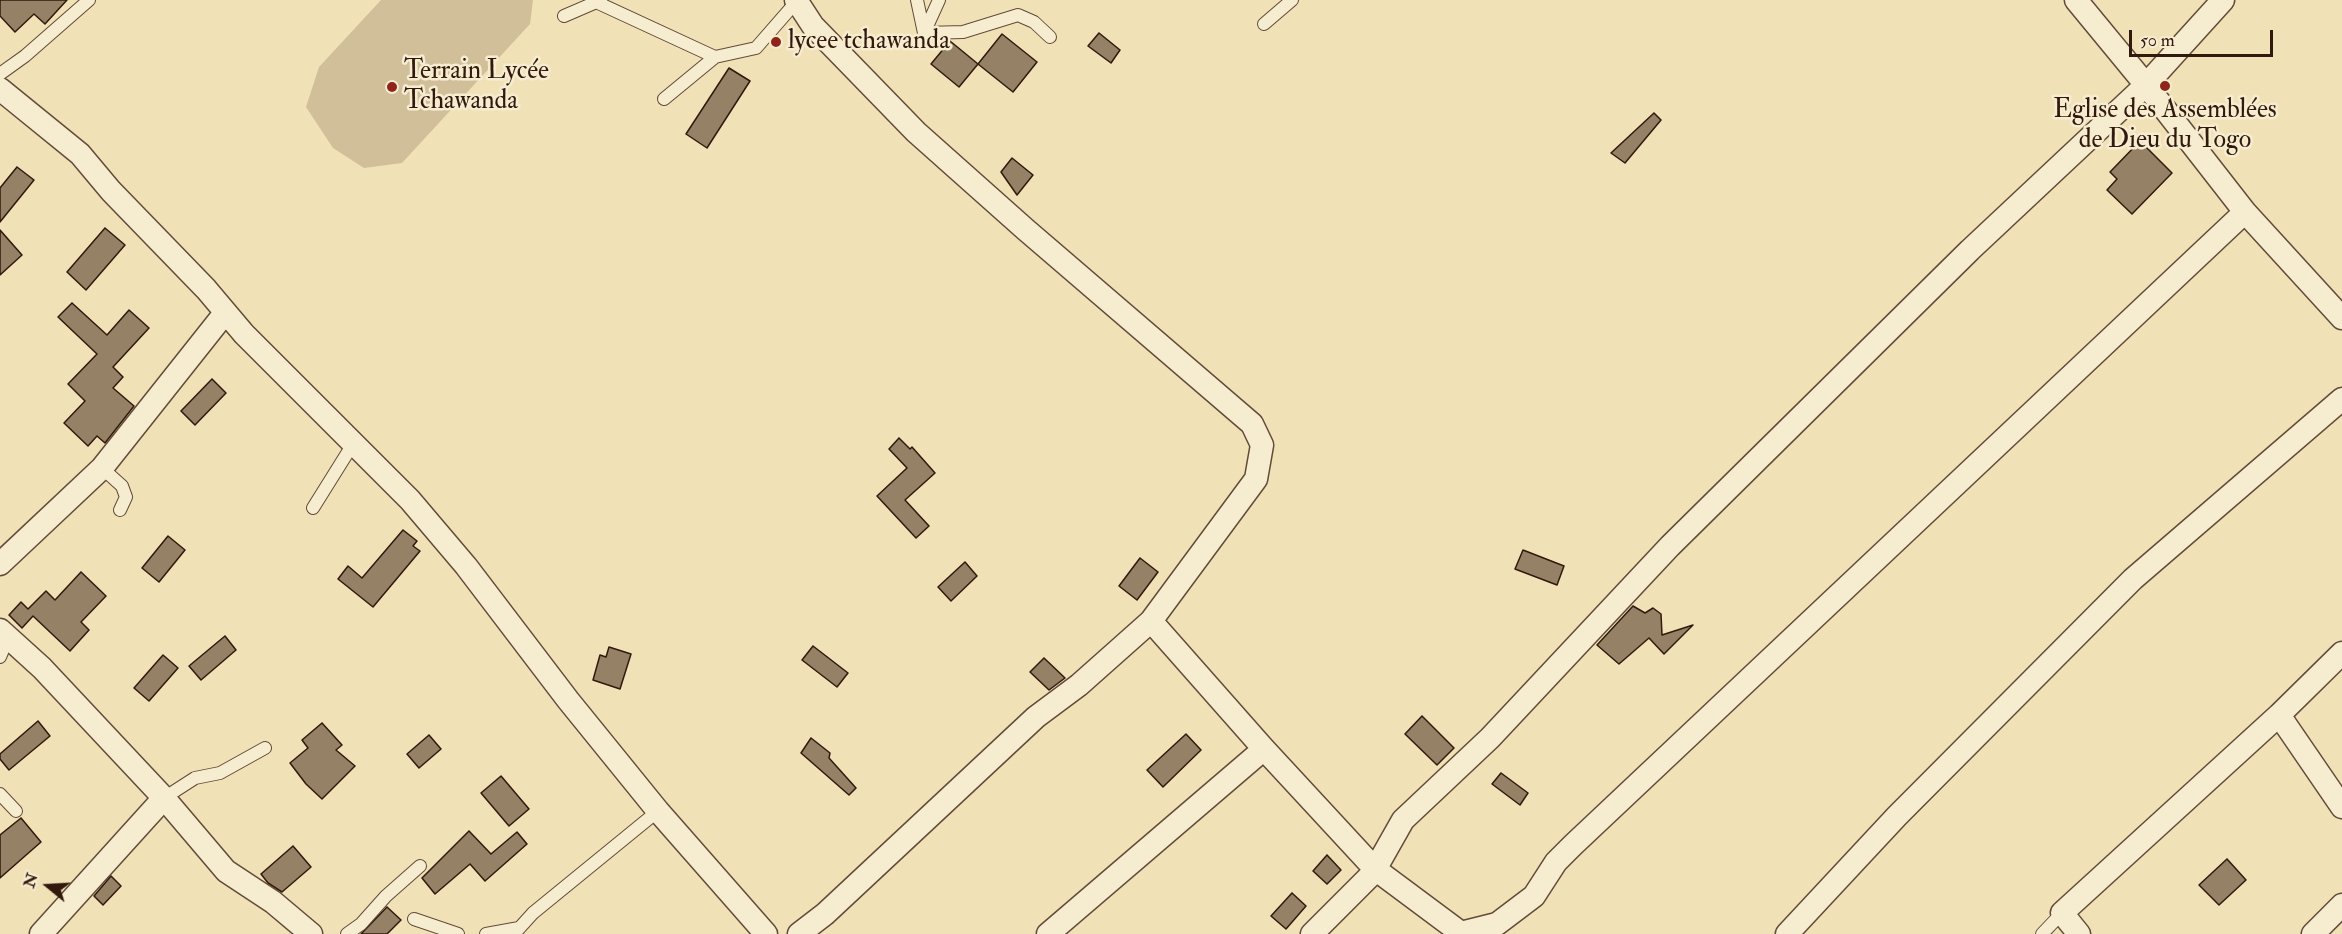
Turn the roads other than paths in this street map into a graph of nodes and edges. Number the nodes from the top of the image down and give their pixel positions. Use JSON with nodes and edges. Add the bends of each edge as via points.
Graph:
{"nodes":[{"id":1,"x":89,"y":0,"type":"edge"},
{"id":2,"x":917,"y":0,"type":"edge"},
{"id":3,"x":939,"y":0,"type":"edge"},
{"id":4,"x":1292,"y":0,"type":"edge"},
{"id":5,"x":2076,"y":0,"type":"edge"},
{"id":6,"x":2223,"y":0,"type":"edge"},
{"id":7,"x":598,"y":1,"type":"edge"},
{"id":8,"x":797,"y":1,"type":"edge"},
{"id":9,"x":564,"y":16,"type":"dead end"},
{"id":10,"x":1264,"y":24,"type":"dead end"},
{"id":11,"x":924,"y":33,"type":"junction"},
{"id":12,"x":1050,"y":37,"type":"dead end"},
{"id":13,"x":716,"y":57,"type":"junction"},
{"id":14,"x":0,"y":62,"type":"edge"},
{"id":15,"x":17,"y":62,"type":"junction"},
{"id":16,"x":0,"y":74,"type":"edge"},
{"id":17,"x":2146,"y":85,"type":"junction"},
{"id":18,"x":0,"y":89,"type":"edge"},
{"id":19,"x":664,"y":99,"type":"dead end"},
{"id":20,"x":2246,"y":212,"type":"junction"},
{"id":21,"x":225,"y":313,"type":"junction"},
{"id":22,"x":2342,"y":318,"type":"edge"},
{"id":23,"x":2342,"y":399,"type":"edge"},
{"id":24,"x":353,"y":444,"type":"junction"},
{"id":25,"x":102,"y":468,"type":"junction"},
{"id":26,"x":314,"y":508,"type":"dead end"},
{"id":27,"x":120,"y":510,"type":"dead end"},
{"id":28,"x":0,"y":564,"type":"edge"},
{"id":29,"x":1151,"y":621,"type":"junction"},
{"id":30,"x":3,"y":642,"type":"edge"},
{"id":31,"x":2342,"y":653,"type":"edge"},
{"id":32,"x":2278,"y":715,"type":"junction"},
{"id":33,"x":265,"y":748,"type":"dead end"},
{"id":34,"x":1264,"y":749,"type":"junction"},
{"id":35,"x":0,"y":794,"type":"edge"},
{"id":36,"x":164,"y":798,"type":"junction"},
{"id":37,"x":2342,"y":807,"type":"edge"},
{"id":38,"x":16,"y":811,"type":"dead end"},
{"id":39,"x":658,"y":811,"type":"junction"},
{"id":40,"x":420,"y":866,"type":"dead end"},
{"id":41,"x":1375,"y":869,"type":"junction"},
{"id":42,"x":2342,"y":905,"type":"edge"},
{"id":43,"x":2062,"y":913,"type":"junction"},
{"id":44,"x":414,"y":919,"type":"dead end"},
{"id":45,"x":517,"y":931,"type":"edge"},
{"id":46,"x":41,"y":934,"type":"edge"},
{"id":47,"x":311,"y":934,"type":"edge"},
{"id":48,"x":347,"y":934,"type":"edge"},
{"id":49,"x":459,"y":934,"type":"edge"},
{"id":50,"x":486,"y":934,"type":"edge"},
{"id":51,"x":766,"y":934,"type":"edge"},
{"id":52,"x":800,"y":934,"type":"edge"},
{"id":53,"x":1048,"y":934,"type":"edge"},
{"id":54,"x":1312,"y":934,"type":"edge"},
{"id":55,"x":1786,"y":934,"type":"edge"},
{"id":56,"x":2042,"y":934,"type":"edge"},
{"id":57,"x":2079,"y":934,"type":"edge"},
{"id":58,"x":2313,"y":934,"type":"edge"}],
"edges":[{"from":1,"to":15,"type":"lane"},
{"from":2,"to":11,"type":"lane"},
{"from":3,"to":11,"type":"lane"},
{"from":4,"to":10,"type":"lane"},
{"from":5,"to":17,"type":"street"},
{"from":6,"to":17,"type":"street"},
{"from":7,"to":9,"type":"lane"},
{"from":7,"to":13,"type":"lane"},
{"from":8,"to":13,"type":"lane","via":[[756,48]]},
{"from":8,"to":29,"type":"street","via":[[813,26],[916,132],[1252,424],[1262,445],[1256,479]]},
{"from":11,"to":12,"type":"lane","via":[[963,32],[1018,15],[1034,22]]},
{"from":13,"to":19,"type":"lane"},
{"from":14,"to":15,"type":"lane"},
{"from":15,"to":16,"type":"lane"},
{"from":17,"to":20,"type":"street"},
{"from":17,"to":41,"type":"street","via":[[1970,250],[1670,546],[1490,738],[1403,820]]},
{"from":18,"to":21,"type":"street","via":[[80,154]]},
{"from":20,"to":22,"type":"street"},
{"from":20,"to":41,"type":"street","via":[[1573,845],[1556,862],[1534,896],[1497,924],[1461,933]]},
{"from":21,"to":24,"type":"street"},
{"from":21,"to":25,"type":"street"},
{"from":23,"to":55,"type":"street","via":[[2133,579],[1897,816]]},
{"from":24,"to":26,"type":"lane"},
{"from":24,"to":39,"type":"street","via":[[410,500],[466,566]]},
{"from":25,"to":27,"type":"lane","via":[[122,486],[126,497]]},
{"from":25,"to":28,"type":"street"},
{"from":29,"to":34,"type":"street"},
{"from":29,"to":52,"type":"street","via":[[1079,685],[1035,717]]},
{"from":30,"to":36,"type":"street","via":[[42,668]]},
{"from":31,"to":32,"type":"street"},
{"from":32,"to":37,"type":"street"},
{"from":32,"to":43,"type":"street"},
{"from":33,"to":36,"type":"lane","via":[[220,773],[195,778]]},
{"from":34,"to":41,"type":"street"},
{"from":34,"to":53,"type":"street"},
{"from":35,"to":38,"type":"lane"},
{"from":36,"to":46,"type":"street"},
{"from":36,"to":47,"type":"street","via":[[226,871],[273,902]]},
{"from":39,"to":45,"type":"lane","via":[[533,913]]},
{"from":39,"to":51,"type":"street"},
{"from":40,"to":48,"type":"lane"},
{"from":41,"to":54,"type":"street"},
{"from":42,"to":58,"type":"street"},
{"from":43,"to":56,"type":"lane"},
{"from":43,"to":57,"type":"street"},
{"from":44,"to":49,"type":"lane"},
{"from":45,"to":50,"type":"lane"}]}
